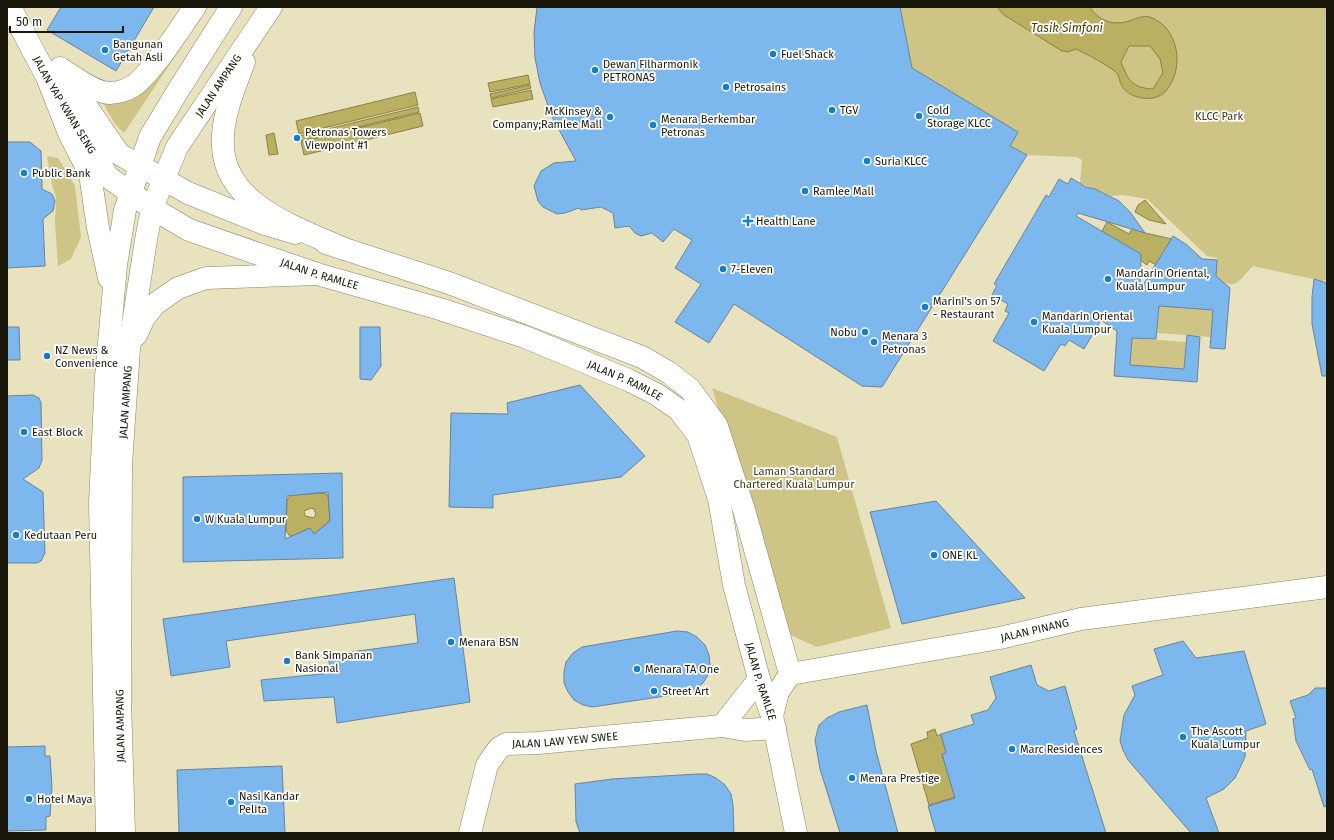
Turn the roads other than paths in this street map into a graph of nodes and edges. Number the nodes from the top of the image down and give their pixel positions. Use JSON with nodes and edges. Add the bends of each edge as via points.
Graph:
{"nodes":[{"id":1,"x":11,"y":7,"type":"edge"},
{"id":2,"x":195,"y":7,"type":"edge"},
{"id":3,"x":231,"y":7,"type":"edge"},
{"id":4,"x":266,"y":14,"type":"edge"},
{"id":5,"x":54,"y":73,"type":"junction"},
{"id":6,"x":139,"y":166,"type":"junction"},
{"id":7,"x":163,"y":178,"type":"junction"},
{"id":8,"x":130,"y":193,"type":"junction"},
{"id":9,"x":152,"y":208,"type":"junction"},
{"id":10,"x":344,"y":249,"type":"junction"},
{"id":11,"x":317,"y":274,"type":"junction"},
{"id":12,"x":112,"y":291,"type":"junction"},
{"id":13,"x":129,"y":349,"type":"junction"},
{"id":14,"x":1327,"y":587,"type":"edge"},
{"id":15,"x":790,"y":674,"type":"junction"},
{"id":16,"x":759,"y":679,"type":"junction"},
{"id":17,"x":773,"y":722,"type":"junction"},
{"id":18,"x":722,"y":726,"type":"junction"},
{"id":19,"x":107,"y":833,"type":"edge"},
{"id":20,"x":124,"y":833,"type":"edge"},
{"id":21,"x":470,"y":833,"type":"edge"},
{"id":22,"x":796,"y":833,"type":"edge"}],
"edges":[{"from":1,"to":5,"type":"street","name":"JALAN YAP KWAN SENG","via":[[39,45]]},
{"from":2,"to":5,"type":"street","via":[[151,68],[134,86],[109,93]]},
{"from":3,"to":6,"type":"street","name":"JALAN AMPANG","via":[[150,138]]},
{"from":4,"to":7,"type":"street","name":"JALAN AMPANG","via":[[178,147]]},
{"from":4,"to":10,"type":"street","via":[[234,88],[226,117],[223,147],[230,177],[240,191],[274,217]]},
{"from":5,"to":6,"type":"street","name":"JALAN YAP KWAN SENG","via":[[119,154]]},
{"from":5,"to":8,"type":"street","name":"JALAN YAP KWAN SENG","via":[[108,177]]},
{"from":5,"to":12,"type":"street","via":[[68,133],[90,174],[98,228]]},
{"from":6,"to":7,"type":"street","name":"JALAN YAP KWAN SENG"},
{"from":6,"to":8,"type":"street","name":"JALAN AMPANG"},
{"from":7,"to":9,"type":"street","name":"JALAN AMPANG"},
{"from":7,"to":10,"type":"street","via":[[188,193],[265,224]]},
{"from":8,"to":9,"type":"street","name":"JALAN YAP KWAN SENG"},
{"from":8,"to":12,"type":"street","name":"JALAN AMPANG","via":[[122,224]]},
{"from":9,"to":11,"type":"street","name":"JALAN P. RAMLEE","via":[[189,230]]},
{"from":9,"to":13,"type":"street","name":"JALAN AMPANG"},
{"from":10,"to":15,"type":"street","via":[[449,283],[642,357],[690,389],[717,426],[744,510]]},
{"from":11,"to":13,"type":"street","via":[[206,278],[178,288],[151,309]]},
{"from":11,"to":16,"type":"street","name":"JALAN P. RAMLEE","via":[[440,309],[525,337],[628,380],[656,394],[679,410],[698,436],[719,499],[734,585]]},
{"from":12,"to":19,"type":"street","name":"JALAN AMPANG","via":[[100,503]]},
{"from":13,"to":20,"type":"street","name":"JALAN AMPANG","via":[[121,464],[120,700]]},
{"from":14,"to":15,"type":"street","name":"JALAN PINANG","via":[[1081,619],[1000,638]]},
{"from":15,"to":17,"type":"street","via":[[778,692]]},
{"from":16,"to":17,"type":"street","name":"JALAN P. RAMLEE"},
{"from":16,"to":18,"type":"street"},
{"from":17,"to":18,"type":"street","name":"JALAN LAW YEW SWEE","via":[[745,730]]},
{"from":17,"to":22,"type":"street","name":"JALAN P. RAMLEE"},
{"from":18,"to":21,"type":"street","name":"JALAN LAW YEW SWEE","via":[[506,744],[495,752],[487,765]]}]}
